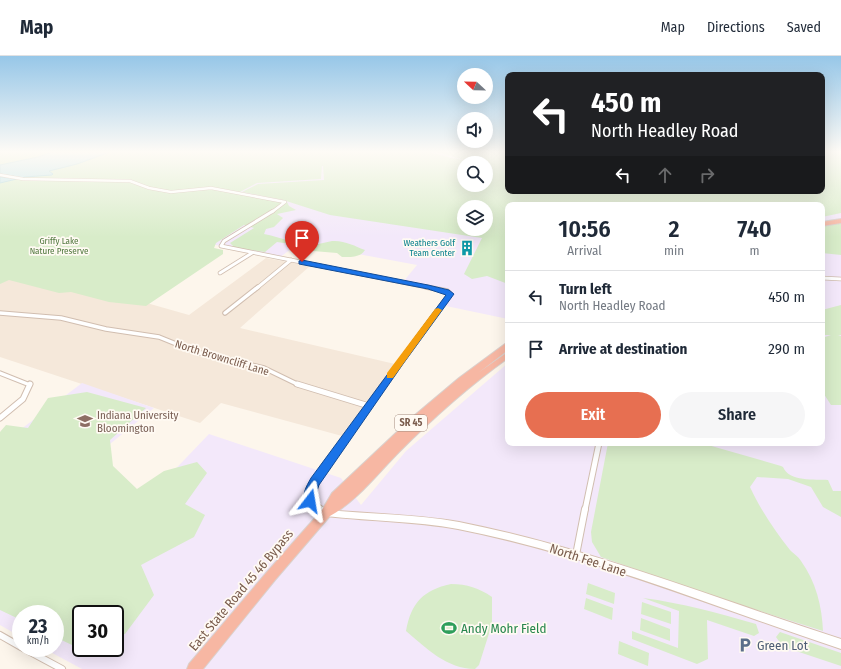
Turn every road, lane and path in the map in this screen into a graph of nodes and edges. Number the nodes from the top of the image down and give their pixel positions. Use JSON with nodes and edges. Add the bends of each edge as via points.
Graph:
{"nodes":[{"id":1,"x":109,"y":181,"type":"edge"},
{"id":2,"x":841,"y":219,"type":"edge"},
{"id":3,"x":825,"y":222,"type":"edge"},
{"id":4,"x":252,"y":253,"type":"junction"},
{"id":5,"x":291,"y":260,"type":"junction"},
{"id":6,"x":220,"y":273,"type":"dead end"},
{"id":7,"x":825,"y":278,"type":"edge"},
{"id":8,"x":841,"y":279,"type":"edge"},
{"id":9,"x":0,"y":313,"type":"edge"},
{"id":10,"x":225,"y":313,"type":"dead end"},
{"id":11,"x":505,"y":348,"type":"edge"},
{"id":12,"x":505,"y":356,"type":"edge"},
{"id":13,"x":0,"y":373,"type":"edge"},
{"id":14,"x":369,"y":406,"type":"junction"},
{"id":15,"x":0,"y":418,"type":"edge"},
{"id":16,"x":598,"y":446,"type":"edge"},
{"id":17,"x":326,"y":513,"type":"junction"},
{"id":18,"x":576,"y":555,"type":"junction"},
{"id":19,"x":0,"y":635,"type":"edge"},
{"id":20,"x":12,"y":642,"type":"edge"},
{"id":21,"x":841,"y":644,"type":"edge"},
{"id":22,"x":40,"y":657,"type":"edge"},
{"id":23,"x":62,"y":669,"type":"edge"},
{"id":24,"x":194,"y":669,"type":"edge"}],
"edges":[{"from":1,"to":4,"type":"street","via":[[130,181],[171,192],[211,188],[284,201],[284,204],[220,245]]},
{"from":2,"to":3,"type":"highway"},
{"from":4,"to":5,"type":"street"},
{"from":4,"to":6,"type":"street"},
{"from":5,"to":10,"type":"street"},
{"from":5,"to":14,"type":"street","via":[[447,291],[450,294]]},
{"from":7,"to":8,"type":"street"},
{"from":9,"to":14,"type":"street","name":"North Browncliff Lane","via":[[61,318],[106,329],[159,337],[196,352],[264,368],[302,387]]},
{"from":11,"to":17,"type":"highway","number":"SR 45","via":[[405,428],[336,496]]},
{"from":12,"to":17,"type":"highway","number":"SR 45","via":[[446,403],[396,448],[342,504]]},
{"from":13,"to":15,"type":"street","via":[[30,384],[29,390],[18,403]]},
{"from":14,"to":17,"type":"street","via":[[310,490],[312,504]]},
{"from":16,"to":18,"type":"street"},
{"from":17,"to":18,"type":"street","name":"North Fee Lane","via":[[449,524],[508,536]]},
{"from":17,"to":24,"type":"highway","name":"East State Road 45 46 Bypass","number":"SR 45"},
{"from":18,"to":21,"type":"street","name":"North Fee Lane"},
{"from":19,"to":20,"type":"street"},
{"from":22,"to":23,"type":"street"}]}
